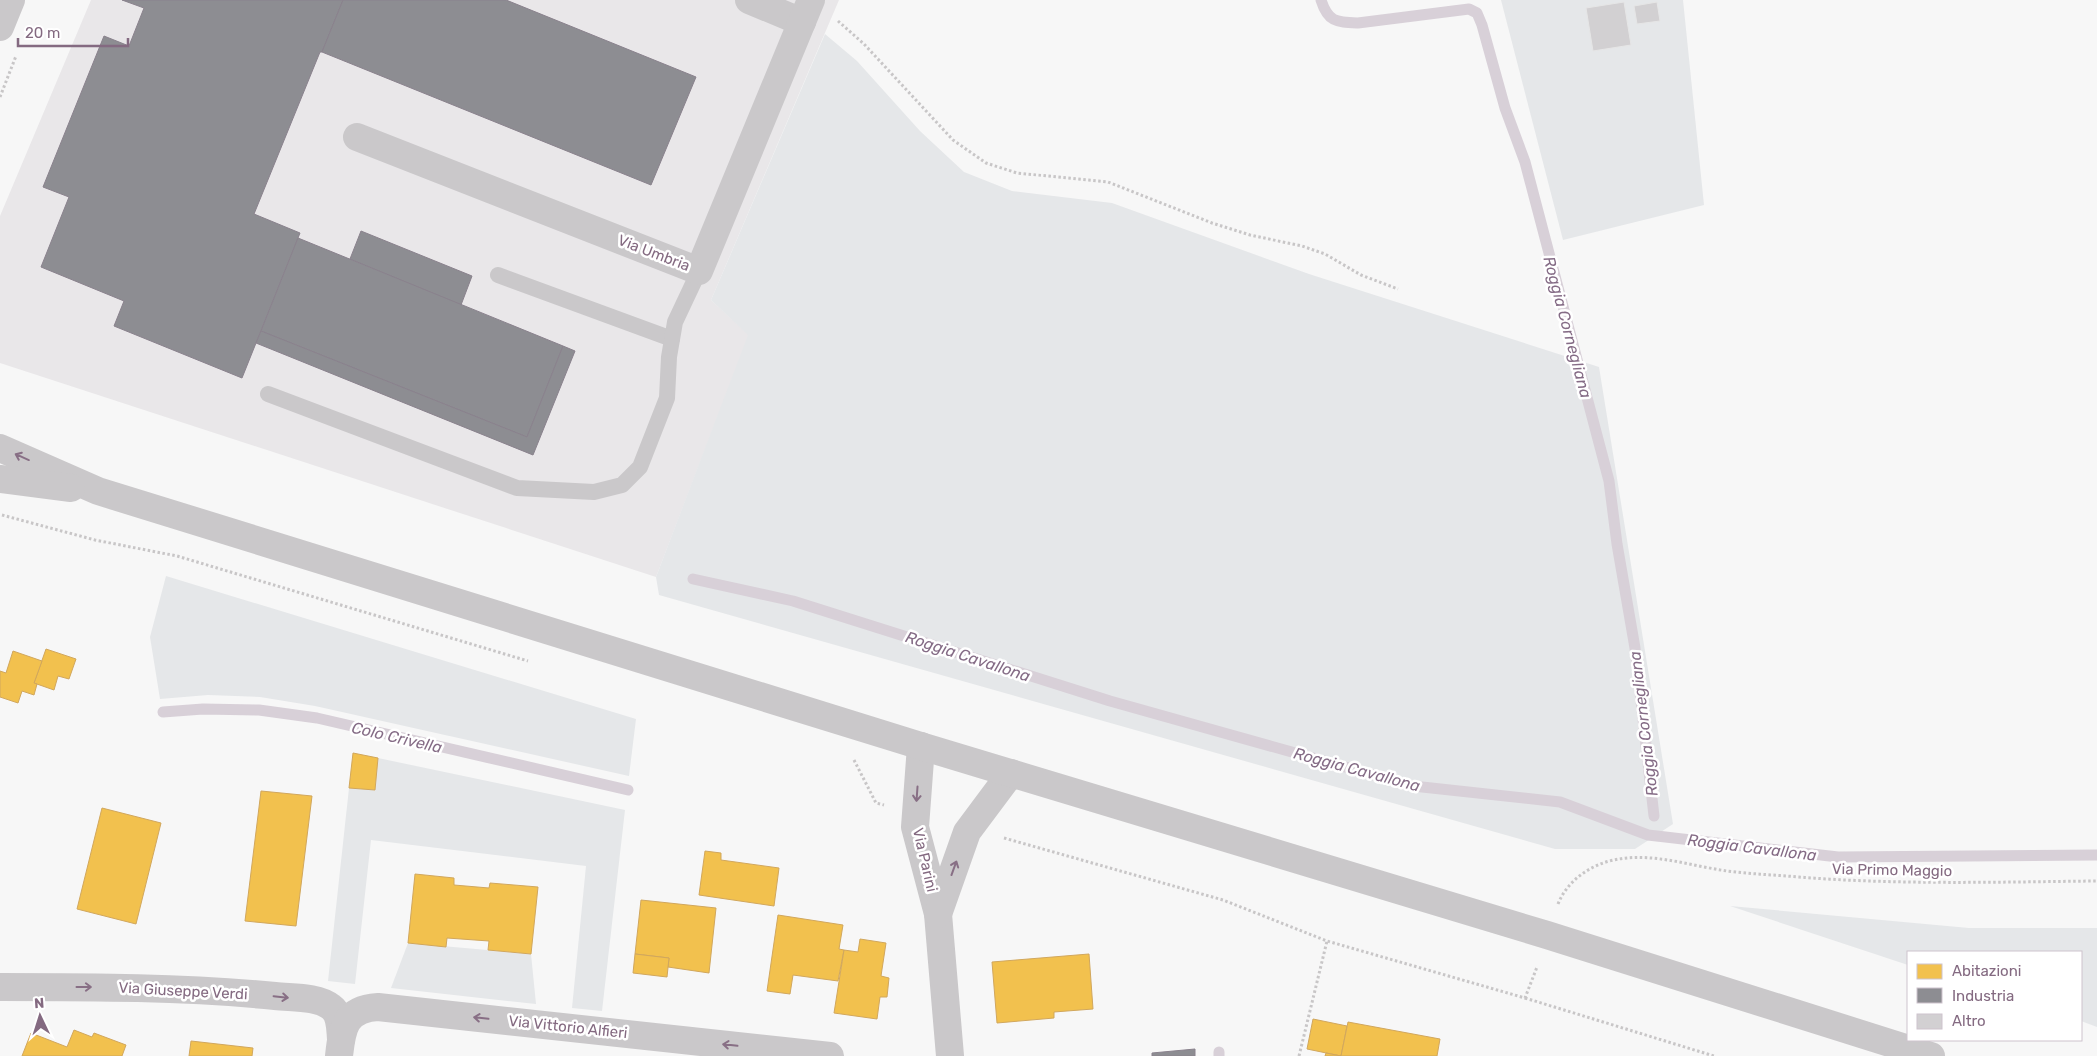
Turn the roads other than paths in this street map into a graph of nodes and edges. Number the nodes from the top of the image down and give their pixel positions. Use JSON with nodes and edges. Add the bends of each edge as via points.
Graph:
{"nodes":[{"id":1,"x":11,"y":0,"type":"edge"},
{"id":2,"x":749,"y":0,"type":"edge"},
{"id":3,"x":807,"y":9,"type":"edge"},
{"id":4,"x":0,"y":27,"type":"edge"},
{"id":5,"x":356,"y":137,"type":"dead end"},
{"id":6,"x":699,"y":271,"type":"junction"},
{"id":7,"x":498,"y":275,"type":"dead end"},
{"id":8,"x":672,"y":338,"type":"junction"},
{"id":9,"x":268,"y":394,"type":"dead end"},
{"id":10,"x":0,"y":448,"type":"edge"},
{"id":11,"x":0,"y":479,"type":"edge"},
{"id":12,"x":98,"y":491,"type":"junction"},
{"id":13,"x":921,"y":746,"type":"junction"},
{"id":14,"x":1011,"y":773,"type":"junction"},
{"id":15,"x":938,"y":914,"type":"junction"},
{"id":16,"x":0,"y":987,"type":"edge"},
{"id":17,"x":340,"y":1047,"type":"edge"},
{"id":18,"x":830,"y":1056,"type":"edge"},
{"id":19,"x":950,"y":1056,"type":"edge"},
{"id":20,"x":1931,"y":1056,"type":"edge"}],
"edges":[{"from":1,"to":4,"type":"street"},
{"from":2,"to":3,"type":"street"},
{"from":3,"to":6,"type":"street","name":"Via Umbria"},
{"from":5,"to":6,"type":"street","name":"Via Umbria"},
{"from":6,"to":8,"type":"lane","via":[[675,322]]},
{"from":7,"to":8,"type":"lane"},
{"from":8,"to":9,"type":"lane","via":[[667,398],[640,467],[622,485],[594,492],[517,488]]},
{"from":12,"to":10,"type":"street","one_way":true},
{"from":11,"to":12,"type":"street"},
{"from":12,"to":13,"type":"street"},
{"from":13,"to":14,"type":"street"},
{"from":13,"to":15,"type":"street","name":"Via Parini","one_way":true,"via":[[915,827]]},
{"from":15,"to":14,"type":"street","name":"Via Parini","one_way":true,"via":[[969,828]]},
{"from":14,"to":20,"type":"street","via":[[1547,935]]},
{"from":15,"to":19,"type":"street","name":"Via Parini"},
{"from":16,"to":17,"type":"street","name":"Via Giuseppe Verdi","one_way":true,"via":[[128,988],[309,1000],[331,1007],[336,1013],[340,1022]]},
{"from":18,"to":17,"type":"street","name":"Via Vittorio Alfieri","one_way":true,"via":[[378,1007],[357,1010],[344,1026]]}]}
